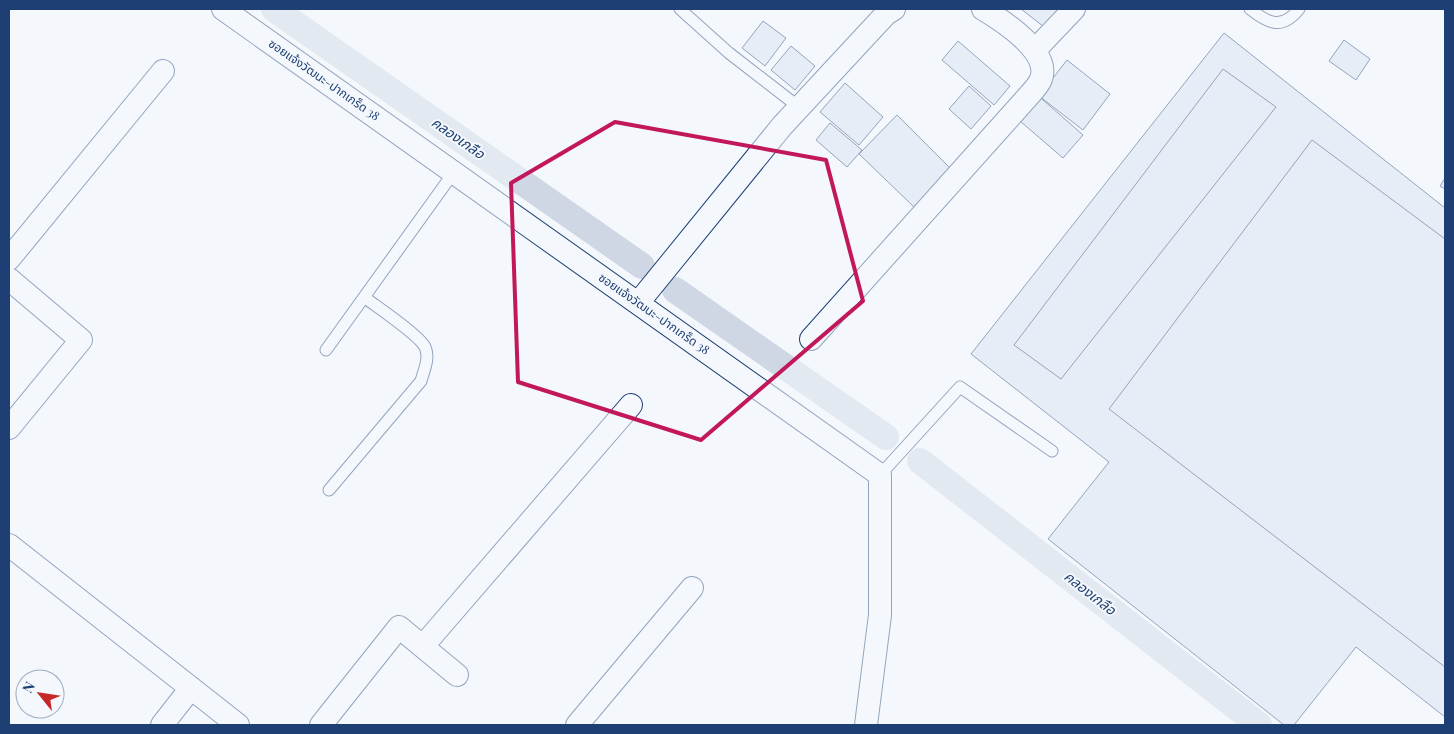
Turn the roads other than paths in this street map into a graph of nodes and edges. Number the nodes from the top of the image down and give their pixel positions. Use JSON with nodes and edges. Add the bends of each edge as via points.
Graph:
{"nodes":[{"id":1,"x":223,"y":9,"type":"edge"},
{"id":2,"x":680,"y":9,"type":"edge"},
{"id":3,"x":894,"y":9,"type":"edge"},
{"id":4,"x":983,"y":9,"type":"edge"},
{"id":5,"x":1074,"y":9,"type":"edge"},
{"id":6,"x":1250,"y":9,"type":"edge"},
{"id":7,"x":1300,"y":9,"type":"edge"},
{"id":8,"x":1035,"y":50,"type":"junction"},
{"id":9,"x":163,"y":71,"type":"dead end"},
{"id":10,"x":800,"y":108,"type":"junction"},
{"id":11,"x":454,"y":172,"type":"junction"},
{"id":12,"x":9,"y":259,"type":"edge"},
{"id":13,"x":9,"y":279,"type":"edge"},
{"id":14,"x":364,"y":297,"type":"junction"},
{"id":15,"x":638,"y":303,"type":"junction"},
{"id":16,"x":811,"y":339,"type":"dead end"},
{"id":17,"x":326,"y":350,"type":"dead end"},
{"id":18,"x":631,"y":405,"type":"dead end"},
{"id":19,"x":9,"y":428,"type":"edge"},
{"id":20,"x":1052,"y":451,"type":"dead end"},
{"id":21,"x":880,"y":475,"type":"junction"},
{"id":22,"x":328,"y":490,"type":"dead end"},
{"id":23,"x":9,"y":544,"type":"edge"},
{"id":24,"x":692,"y":588,"type":"dead end"},
{"id":25,"x":423,"y":646,"type":"junction"},
{"id":26,"x":457,"y":675,"type":"dead end"},
{"id":27,"x":191,"y":688,"type":"junction"},
{"id":28,"x":162,"y":725,"type":"edge"},
{"id":29,"x":238,"y":725,"type":"edge"},
{"id":30,"x":321,"y":725,"type":"edge"},
{"id":31,"x":577,"y":725,"type":"edge"},
{"id":32,"x":866,"y":725,"type":"edge"}],
"edges":[{"from":1,"to":11,"type":"street","name":"ซอยแจ้งวัฒนะ-ปากเกร็ด 38"},
{"from":2,"to":10,"type":"lane"},
{"from":3,"to":10,"type":"street"},
{"from":4,"to":8,"type":"street","via":[[1008,25]]},
{"from":5,"to":8,"type":"street"},
{"from":6,"to":7,"type":"lane","via":[[1264,18],[1281,22],[1290,19]]},
{"from":8,"to":16,"type":"street","via":[[1043,68],[1041,81]]},
{"from":9,"to":12,"type":"street"},
{"from":10,"to":15,"type":"street"},
{"from":11,"to":14,"type":"lane"},
{"from":11,"to":15,"type":"street","name":"ซอยแจ้งวัฒนะ-ปากเกร็ด 38"},
{"from":13,"to":19,"type":"street","via":[[82,340]]},
{"from":14,"to":17,"type":"lane"},
{"from":14,"to":22,"type":"lane","via":[[416,337],[425,347],[427,362],[421,381]]},
{"from":15,"to":21,"type":"street","name":"ซอยแจ้งวัฒนะ-ปากเกร็ด 38"},
{"from":18,"to":25,"type":"street"},
{"from":20,"to":21,"type":"lane","via":[[960,386]]},
{"from":21,"to":32,"type":"street","via":[[880,615]]},
{"from":23,"to":27,"type":"street"},
{"from":24,"to":31,"type":"street"},
{"from":25,"to":26,"type":"street"},
{"from":25,"to":30,"type":"street","via":[[399,627]]},
{"from":27,"to":28,"type":"street"},
{"from":27,"to":29,"type":"street"}]}
